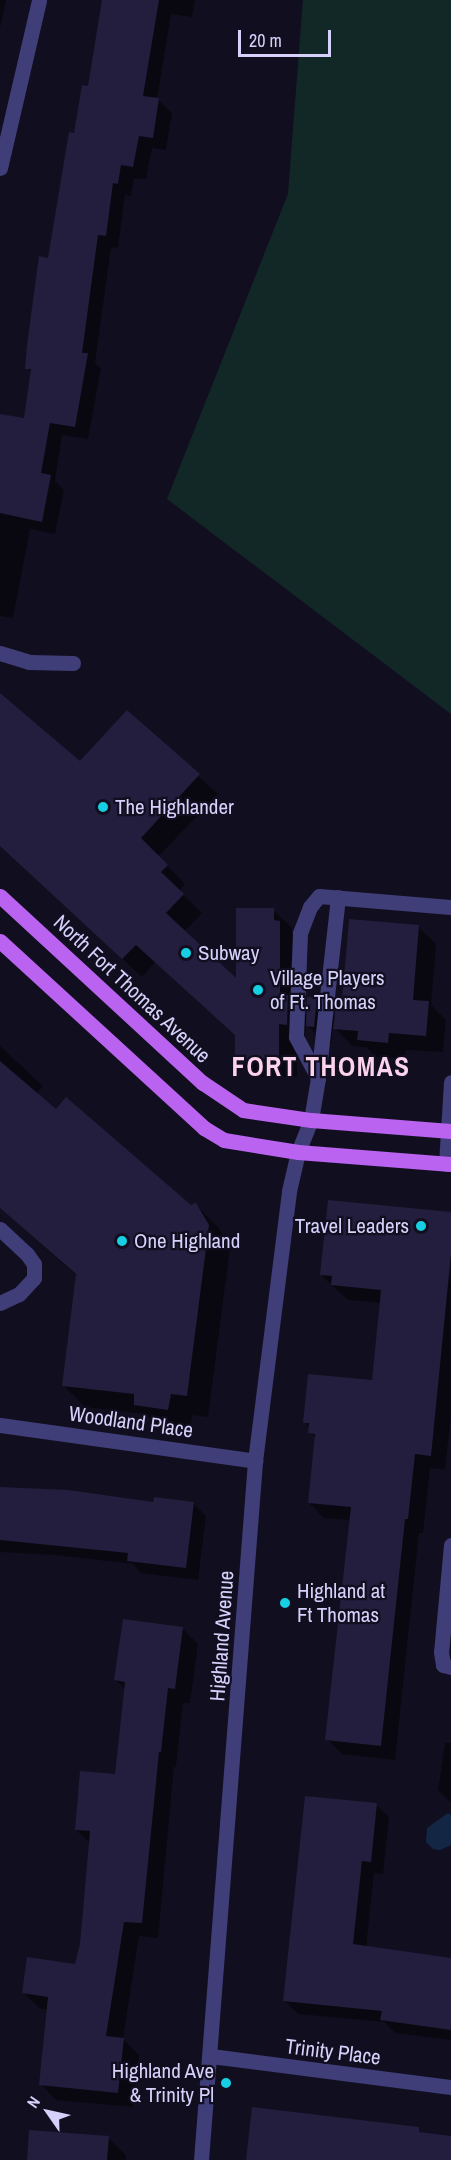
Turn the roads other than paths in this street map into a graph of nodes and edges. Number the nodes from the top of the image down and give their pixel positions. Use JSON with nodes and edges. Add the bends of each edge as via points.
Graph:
{"nodes":[{"id":1,"x":39,"y":0,"type":"edge"},
{"id":2,"x":0,"y":168,"type":"edge"},
{"id":3,"x":0,"y":653,"type":"edge"},
{"id":4,"x":73,"y":663,"type":"dead end"},
{"id":5,"x":0,"y":896,"type":"edge"},
{"id":6,"x":338,"y":897,"type":"junction"},
{"id":7,"x":451,"y":907,"type":"edge"},
{"id":8,"x":0,"y":942,"type":"edge"},
{"id":9,"x":318,"y":1078,"type":"junction"},
{"id":10,"x":451,"y":1082,"type":"edge"},
{"id":11,"x":310,"y":1120,"type":"junction"},
{"id":12,"x":449,"y":1131,"type":"edge"},
{"id":13,"x":298,"y":1152,"type":"junction"},
{"id":14,"x":448,"y":1164,"type":"edge"},
{"id":15,"x":0,"y":1229,"type":"edge"},
{"id":16,"x":0,"y":1303,"type":"edge"},
{"id":17,"x":0,"y":1425,"type":"edge"},
{"id":18,"x":255,"y":1461,"type":"junction"},
{"id":19,"x":451,"y":1545,"type":"edge"},
{"id":20,"x":451,"y":1667,"type":"edge"},
{"id":21,"x":211,"y":2056,"type":"junction"},
{"id":22,"x":451,"y":2087,"type":"edge"},
{"id":23,"x":201,"y":2160,"type":"edge"}],
"edges":[{"from":1,"to":2,"type":"street"},
{"from":3,"to":4,"type":"street","via":[[29,662]]},
{"from":5,"to":11,"type":"main road","name":"North Fort Thomas Avenue","via":[[202,1083],[243,1110]]},
{"from":6,"to":7,"type":"street"},
{"from":6,"to":9,"type":"street","name":"Highland Avenue"},
{"from":6,"to":9,"type":"street","via":[[319,896],[300,933],[296,1037]]},
{"from":8,"to":13,"type":"main road","via":[[204,1128],[224,1140]]},
{"from":9,"to":11,"type":"street","name":"Highland Avenue"},
{"from":10,"to":12,"type":"street"},
{"from":11,"to":12,"type":"main road","name":"North Fort Thomas Avenue"},
{"from":11,"to":13,"type":"street","name":"Highland Avenue"},
{"from":12,"to":14,"type":"street"},
{"from":13,"to":14,"type":"main road"},
{"from":13,"to":18,"type":"street","name":"Highland Avenue","via":[[289,1191]]},
{"from":15,"to":16,"type":"street","via":[[34,1264],[34,1278],[19,1294]]},
{"from":17,"to":18,"type":"street","name":"Woodland Place"},
{"from":18,"to":21,"type":"street","name":"Highland Avenue"},
{"from":19,"to":20,"type":"street","via":[[441,1652],[444,1665]]},
{"from":21,"to":22,"type":"street","name":"Trinity Place"},
{"from":21,"to":23,"type":"street","name":"Highland Avenue"}]}
